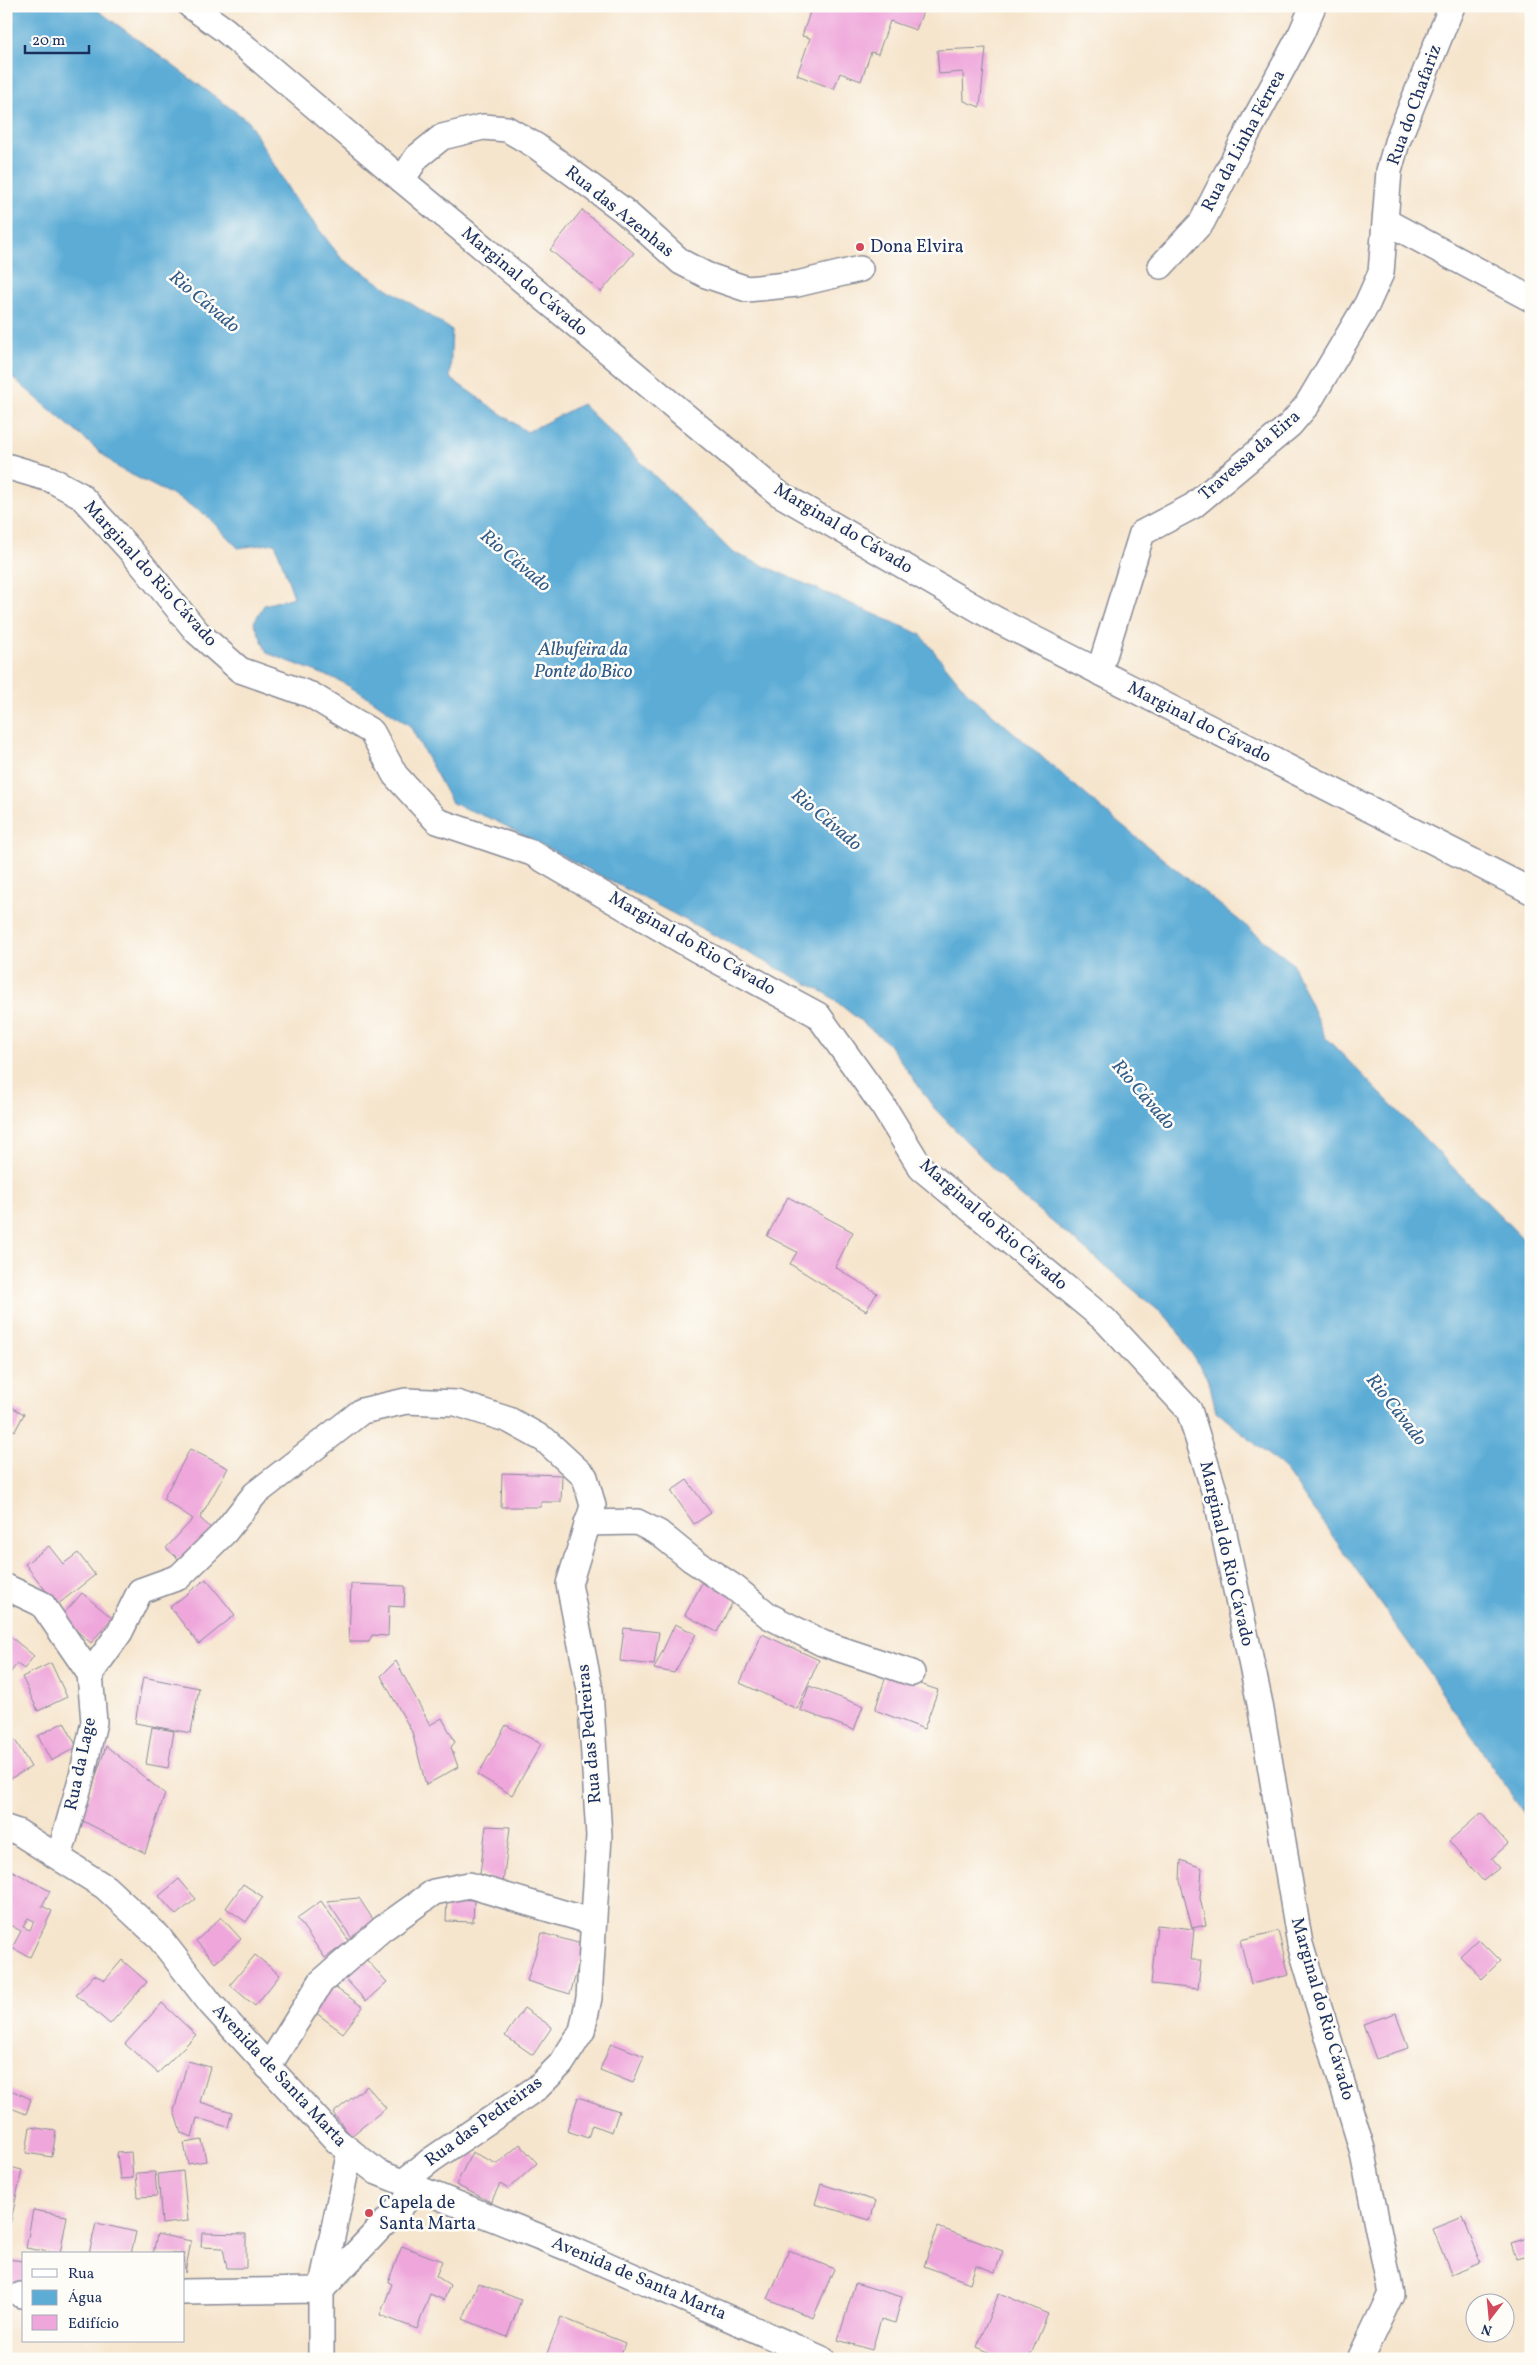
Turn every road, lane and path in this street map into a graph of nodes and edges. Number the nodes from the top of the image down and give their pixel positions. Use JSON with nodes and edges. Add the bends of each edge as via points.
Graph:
{"nodes":[{"id":1,"x":191,"y":6,"type":"edge"},
{"id":2,"x":1313,"y":6,"type":"edge"},
{"id":3,"x":1452,"y":6,"type":"edge"},
{"id":4,"x":402,"y":180,"type":"junction"},
{"id":5,"x":1386,"y":222,"type":"junction"},
{"id":6,"x":1161,"y":266,"type":"dead end"},
{"id":7,"x":860,"y":269,"type":"dead end"},
{"id":8,"x":1531,"y":299,"type":"edge"},
{"id":9,"x":6,"y":466,"type":"edge"},
{"id":10,"x":1099,"y":672,"type":"junction"},
{"id":11,"x":1531,"y":891,"type":"edge"},
{"id":12,"x":588,"y":1523,"type":"junction"},
{"id":13,"x":6,"y":1587,"type":"edge"},
{"id":14,"x":912,"y":1673,"type":"dead end"},
{"id":15,"x":90,"y":1674,"type":"junction"},
{"id":16,"x":6,"y":1828,"type":"edge"},
{"id":17,"x":56,"y":1855,"type":"junction"},
{"id":18,"x":594,"y":1922,"type":"junction"},
{"id":19,"x":268,"y":2067,"type":"junction"},
{"id":20,"x":350,"y":2151,"type":"junction"},
{"id":21,"x":411,"y":2186,"type":"junction"},
{"id":22,"x":321,"y":2290,"type":"junction"},
{"id":23,"x":185,"y":2292,"type":"edge"},
{"id":24,"x":321,"y":2359,"type":"edge"},
{"id":25,"x":822,"y":2359,"type":"edge"},
{"id":26,"x":1360,"y":2359,"type":"edge"}],
"edges":[{"from":1,"to":4,"type":"street","name":"Marginal do Cávado","via":[[225,30]]},
{"from":2,"to":6,"type":"street","name":"Rua da Linha Férrea","via":[[1202,222]]},
{"from":3,"to":5,"type":"street","name":"Rua do Chafariz","via":[[1397,142],[1390,171]]},
{"from":4,"to":7,"type":"street","name":"Rua das Azenhas","via":[[417,157],[442,137],[483,127],[507,129],[536,146],[623,210],[681,262],[706,276],[747,289],[797,284]]},
{"from":4,"to":10,"type":"street","name":"Marginal do Cávado","via":[[778,493],[997,620]]},
{"from":5,"to":8,"type":"street"},
{"from":5,"to":10,"type":"street","name":"Travessa da Eira","via":[[1381,273],[1367,304],[1307,405],[1290,425],[1192,506],[1142,533]]},
{"from":9,"to":26,"type":"street","name":"Marginal do Rio Cávado","via":[[50,479],[80,495],[197,632],[240,670],[311,695],[372,732],[395,775],[437,822],[532,853],[696,949],[818,1015],[883,1106],[921,1168],[1105,1320],[1189,1410],[1224,1529],[1260,1704],[1300,1944],[1362,2149],[1391,2294]]},
{"from":10,"to":11,"type":"street","name":"Marginal do Cávado"},
{"from":12,"to":14,"type":"street","via":[[637,1522],[659,1533],[769,1616],[822,1644]]},
{"from":12,"to":15,"type":"street","name":"Rua das Pedreiras","via":[[593,1506],[585,1477],[545,1440],[508,1420],[456,1404],[406,1401],[362,1411],[255,1494],[225,1532],[180,1577],[140,1590],[120,1632]]},
{"from":12,"to":18,"type":"street","name":"Rua das Pedreiras","via":[[569,1584],[590,1690],[599,1836]]},
{"from":13,"to":15,"type":"street","name":"Rua da Lage","via":[[42,1604]]},
{"from":15,"to":17,"type":"street","name":"Rua da Lage","via":[[94,1722],[82,1776]]},
{"from":16,"to":17,"type":"street","name":"Avenida de Santa Marta"},
{"from":17,"to":19,"type":"street","name":"Avenida de Santa Marta","via":[[105,1887],[158,1936],[211,2004]]},
{"from":18,"to":19,"type":"street","via":[[468,1885],[434,1892],[382,1929],[321,1982]]},
{"from":18,"to":21,"type":"street","name":"Rua das Pedreiras","via":[[589,1998],[582,2031],[561,2064],[538,2087],[431,2160]]},
{"from":19,"to":20,"type":"street","name":"Avenida de Santa Marta"},
{"from":20,"to":21,"type":"street","name":"Avenida de Santa Marta","via":[[377,2172]]},
{"from":20,"to":22,"type":"street"},
{"from":21,"to":22,"type":"street","name":"Rua das Pedreiras"},
{"from":21,"to":25,"type":"street","name":"Avenida de Santa Marta","via":[[580,2253]]},
{"from":22,"to":23,"type":"street"},
{"from":22,"to":24,"type":"street"}]}
